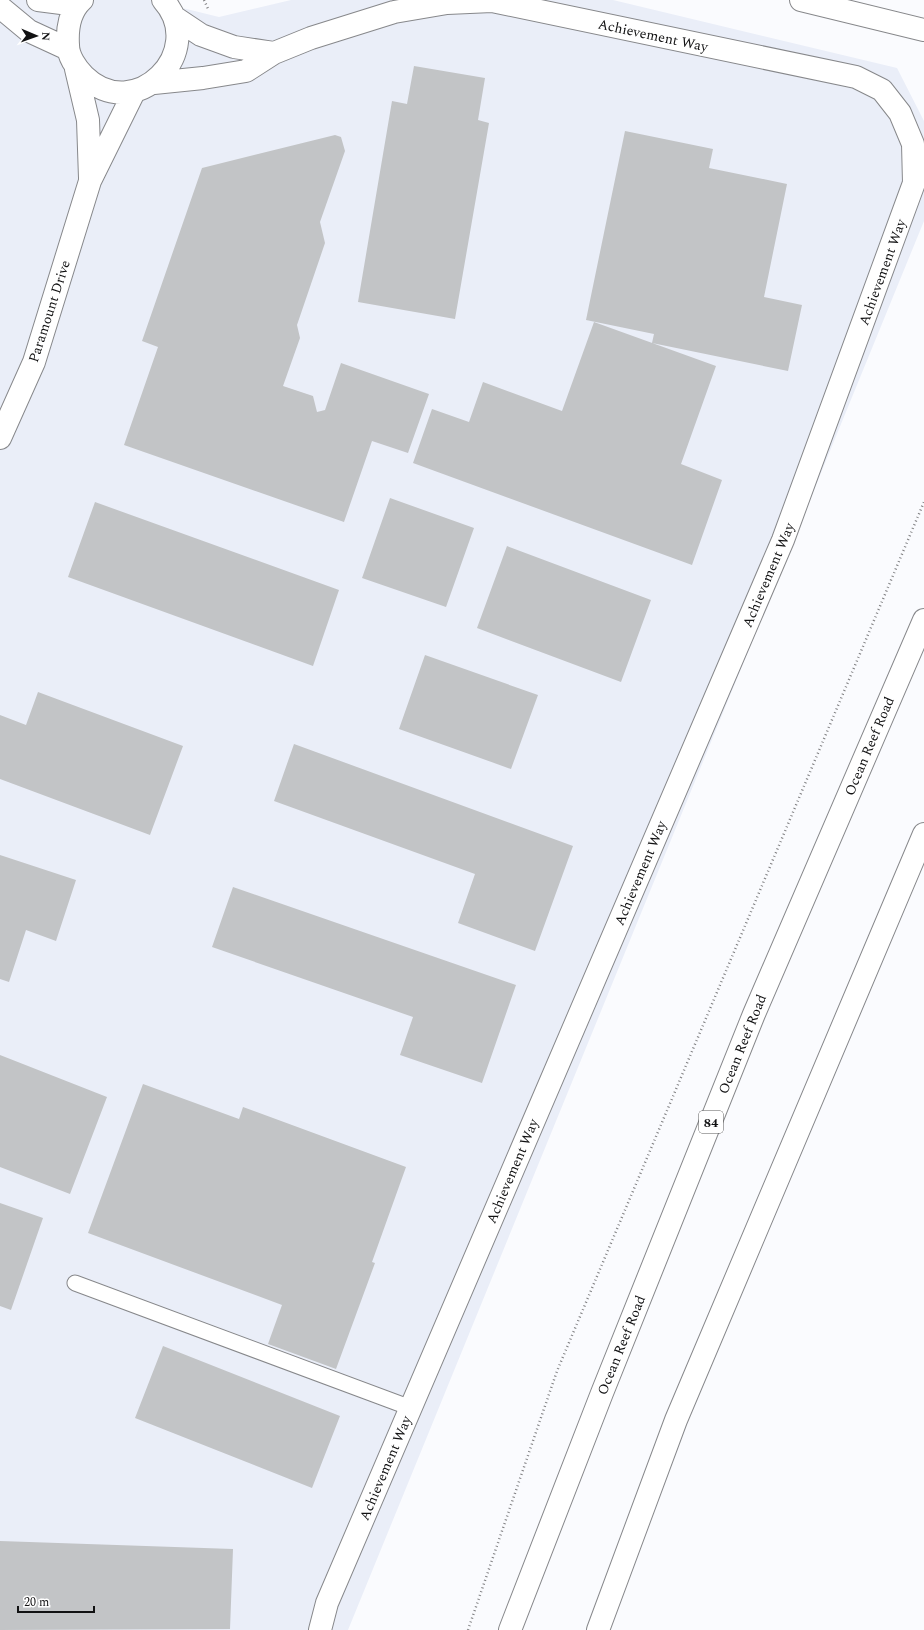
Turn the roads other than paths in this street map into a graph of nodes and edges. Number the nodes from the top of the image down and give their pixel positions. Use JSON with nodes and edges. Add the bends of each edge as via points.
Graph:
{"nodes":[{"id":1,"x":38,"y":0,"type":"edge"},
{"id":2,"x":801,"y":0,"type":"edge"},
{"id":3,"x":79,"y":2,"type":"edge"},
{"id":4,"x":0,"y":7,"type":"edge"},
{"id":5,"x":169,"y":8,"type":"edge"},
{"id":6,"x":924,"y":30,"type":"edge"},
{"id":7,"x":68,"y":49,"type":"junction"},
{"id":8,"x":274,"y":53,"type":"junction"},
{"id":9,"x":76,"y":69,"type":"junction"},
{"id":10,"x":154,"y":83,"type":"junction"},
{"id":11,"x":134,"y":92,"type":"junction"},
{"id":12,"x":90,"y":181,"type":"junction"},
{"id":13,"x":0,"y":438,"type":"edge"},
{"id":14,"x":924,"y":604,"type":"edge"},
{"id":15,"x":924,"y":620,"type":"edge"},
{"id":16,"x":914,"y":642,"type":"junction"},
{"id":17,"x":924,"y":834,"type":"edge"},
{"id":18,"x":75,"y":1283,"type":"dead end"},
{"id":19,"x":411,"y":1408,"type":"junction"},
{"id":20,"x":320,"y":1630,"type":"edge"},
{"id":21,"x":510,"y":1630,"type":"edge"},
{"id":22,"x":598,"y":1630,"type":"edge"}],
"edges":[{"from":1,"to":3,"type":"street"},
{"from":2,"to":6,"type":"street"},
{"from":3,"to":7,"type":"street","name":"Paramount Drive","via":[[67,28]]},
{"from":4,"to":7,"type":"street","via":[[28,31]]},
{"from":5,"to":8,"type":"street","via":[[201,35],[234,47]]},
{"from":5,"to":10,"type":"street","via":[[177,31],[177,45],[169,66]]},
{"from":7,"to":9,"type":"street","name":"Paramount Drive"},
{"from":8,"to":10,"type":"street","name":"Achievement Way","via":[[246,71]]},
{"from":8,"to":19,"type":"street","name":"Achievement Way","via":[[311,38],[394,12],[447,3],[492,1],[856,77],[882,90],[900,113],[912,144],[914,183],[783,540]]},
{"from":9,"to":11,"type":"street","via":[[92,84],[112,92]]},
{"from":9,"to":12,"type":"street","name":"Paramount Drive","via":[[88,120]]},
{"from":10,"to":11,"type":"street"},
{"from":11,"to":12,"type":"street","name":"Paramount Drive"},
{"from":12,"to":13,"type":"street","name":"Paramount Drive","via":[[34,362]]},
{"from":14,"to":16,"type":"street"},
{"from":15,"to":16,"type":"street","name":"Ocean Reef Road","number":"84"},
{"from":16,"to":21,"type":"street","name":"Ocean Reef Road","number":"84","via":[[752,1021],[602,1393]]},
{"from":17,"to":22,"type":"street","via":[[676,1420]]},
{"from":18,"to":19,"type":"lane"},
{"from":19,"to":20,"type":"street","name":"Achievement Way","via":[[327,1603]]}]}
